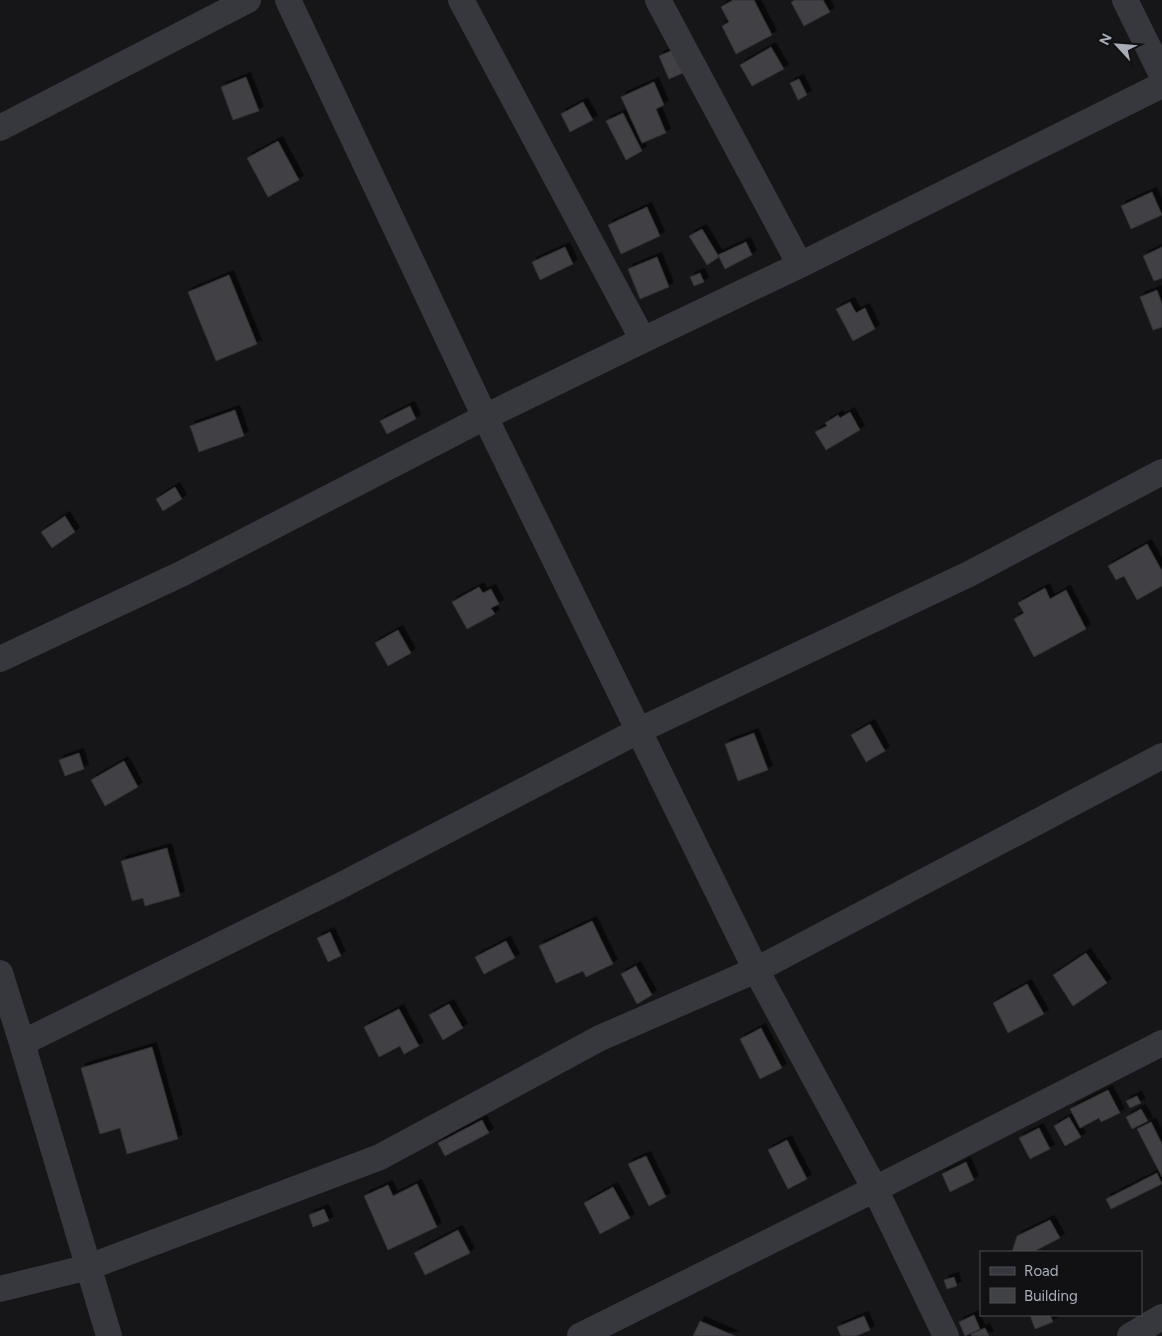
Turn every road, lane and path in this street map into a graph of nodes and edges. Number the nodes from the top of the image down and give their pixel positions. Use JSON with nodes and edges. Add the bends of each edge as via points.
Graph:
{"nodes":[{"id":1,"x":248,"y":0,"type":"edge"},
{"id":2,"x":288,"y":0,"type":"edge"},
{"id":3,"x":461,"y":0,"type":"edge"},
{"id":4,"x":658,"y":0,"type":"edge"},
{"id":5,"x":1125,"y":0,"type":"edge"},
{"id":6,"x":1162,"y":75,"type":"edge"},
{"id":7,"x":1162,"y":85,"type":"edge"},
{"id":8,"x":0,"y":128,"type":"edge"},
{"id":9,"x":800,"y":265,"type":"junction"},
{"id":10,"x":643,"y":340,"type":"junction"},
{"id":11,"x":485,"y":417,"type":"junction"},
{"id":12,"x":1162,"y":472,"type":"edge"},
{"id":13,"x":0,"y":659,"type":"edge"},
{"id":14,"x":638,"y":731,"type":"junction"},
{"id":15,"x":1162,"y":756,"type":"edge"},
{"id":16,"x":756,"y":970,"type":"junction"},
{"id":17,"x":0,"y":973,"type":"edge"},
{"id":18,"x":22,"y":1043,"type":"junction"},
{"id":19,"x":1162,"y":1043,"type":"edge"},
{"id":20,"x":875,"y":1189,"type":"junction"},
{"id":21,"x":89,"y":1267,"type":"junction"},
{"id":22,"x":0,"y":1289,"type":"edge"},
{"id":23,"x":1162,"y":1317,"type":"edge"},
{"id":24,"x":109,"y":1336,"type":"edge"},
{"id":25,"x":580,"y":1336,"type":"edge"},
{"id":26,"x":946,"y":1336,"type":"edge"},
{"id":27,"x":1130,"y":1336,"type":"edge"}],
"edges":[{"from":1,"to":8,"type":"street"},
{"from":2,"to":11,"type":"street"},
{"from":3,"to":10,"type":"street"},
{"from":4,"to":9,"type":"street"},
{"from":5,"to":6,"type":"street"},
{"from":7,"to":9,"type":"street"},
{"from":9,"to":10,"type":"street"},
{"from":10,"to":11,"type":"street"},
{"from":11,"to":13,"type":"street","via":[[181,574]]},
{"from":11,"to":14,"type":"street"},
{"from":12,"to":14,"type":"street","via":[[969,574]]},
{"from":14,"to":16,"type":"street"},
{"from":14,"to":18,"type":"street","via":[[338,888]]},
{"from":15,"to":16,"type":"street"},
{"from":16,"to":20,"type":"street"},
{"from":16,"to":21,"type":"street","via":[[600,1038],[380,1157]]},
{"from":17,"to":18,"type":"street"},
{"from":18,"to":21,"type":"street"},
{"from":19,"to":20,"type":"street"},
{"from":20,"to":25,"type":"street"},
{"from":20,"to":26,"type":"street"},
{"from":21,"to":22,"type":"street"},
{"from":21,"to":24,"type":"street"},
{"from":23,"to":27,"type":"street"}]}
